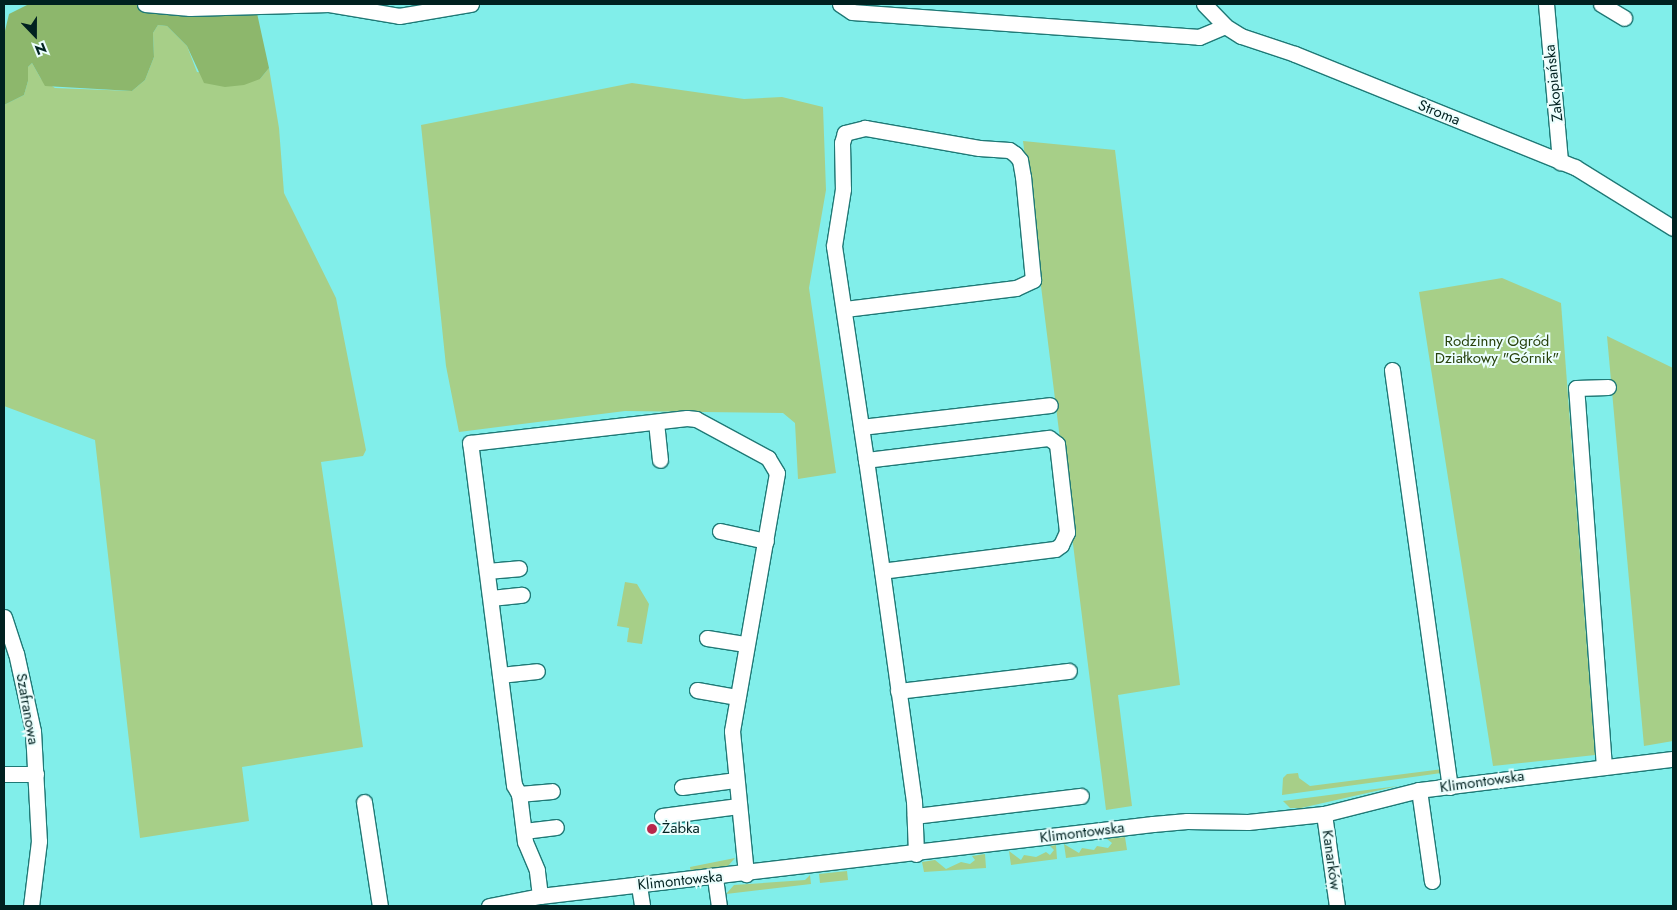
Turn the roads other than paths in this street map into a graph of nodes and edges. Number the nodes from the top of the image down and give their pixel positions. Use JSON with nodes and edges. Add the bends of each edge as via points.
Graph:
{"nodes":[{"id":1,"x":144,"y":4,"type":"edge"},
{"id":2,"x":472,"y":4,"type":"edge"},
{"id":3,"x":840,"y":4,"type":"edge"},
{"id":4,"x":1204,"y":4,"type":"edge"},
{"id":5,"x":1546,"y":4,"type":"edge"},
{"id":6,"x":1600,"y":4,"type":"edge"},
{"id":7,"x":359,"y":6,"type":"edge"},
{"id":8,"x":1624,"y":18,"type":"dead end"},
{"id":9,"x":1225,"y":26,"type":"junction"},
{"id":10,"x":1560,"y":162,"type":"junction"},
{"id":11,"x":1673,"y":228,"type":"edge"},
{"id":12,"x":845,"y":308,"type":"junction"},
{"id":13,"x":1392,"y":370,"type":"dead end"},
{"id":14,"x":1608,"y":387,"type":"dead end"},
{"id":15,"x":1050,"y":405,"type":"dead end"},
{"id":16,"x":656,"y":422,"type":"junction"},
{"id":17,"x":862,"y":427,"type":"junction"},
{"id":18,"x":660,"y":460,"type":"dead end"},
{"id":19,"x":866,"y":460,"type":"junction"},
{"id":20,"x":720,"y":531,"type":"dead end"},
{"id":21,"x":766,"y":541,"type":"junction"},
{"id":22,"x":519,"y":568,"type":"dead end"},
{"id":23,"x":882,"y":571,"type":"junction"},
{"id":24,"x":488,"y":572,"type":"junction"},
{"id":25,"x":522,"y":595,"type":"dead end"},
{"id":26,"x":491,"y":598,"type":"junction"},
{"id":27,"x":4,"y":617,"type":"edge"},
{"id":28,"x":707,"y":638,"type":"dead end"},
{"id":29,"x":746,"y":644,"type":"junction"},
{"id":30,"x":537,"y":670,"type":"dead end"},
{"id":31,"x":1069,"y":670,"type":"dead end"},
{"id":32,"x":500,"y":675,"type":"junction"},
{"id":33,"x":697,"y":690,"type":"dead end"},
{"id":34,"x":898,"y":691,"type":"junction"},
{"id":35,"x":737,"y":696,"type":"junction"},
{"id":36,"x":1673,"y":759,"type":"edge"},
{"id":37,"x":1604,"y":767,"type":"junction"},
{"id":38,"x":4,"y":774,"type":"edge"},
{"id":39,"x":36,"y":774,"type":"junction"},
{"id":40,"x":736,"y":780,"type":"junction"},
{"id":41,"x":682,"y":787,"type":"dead end"},
{"id":42,"x":1450,"y":787,"type":"junction"},
{"id":43,"x":1419,"y":790,"type":"junction"},
{"id":44,"x":552,"y":791,"type":"dead end"},
{"id":45,"x":519,"y":794,"type":"junction"},
{"id":46,"x":1081,"y":796,"type":"dead end"},
{"id":47,"x":364,"y":802,"type":"dead end"},
{"id":48,"x":738,"y":806,"type":"junction"},
{"id":49,"x":1324,"y":814,"type":"junction"},
{"id":50,"x":662,"y":816,"type":"dead end"},
{"id":51,"x":915,"y":816,"type":"junction"},
{"id":52,"x":556,"y":827,"type":"dead end"},
{"id":53,"x":524,"y":831,"type":"junction"},
{"id":54,"x":916,"y":854,"type":"junction"},
{"id":55,"x":746,"y":874,"type":"junction"},
{"id":56,"x":715,"y":878,"type":"junction"},
{"id":57,"x":1432,"y":881,"type":"dead end"},
{"id":58,"x":639,"y":886,"type":"junction"},
{"id":59,"x":540,"y":896,"type":"junction"},
{"id":60,"x":517,"y":903,"type":"edge"},
{"id":61,"x":31,"y":906,"type":"edge"},
{"id":62,"x":380,"y":906,"type":"edge"},
{"id":63,"x":489,"y":906,"type":"edge"},
{"id":64,"x":642,"y":906,"type":"edge"},
{"id":65,"x":719,"y":906,"type":"edge"},
{"id":66,"x":1337,"y":906,"type":"edge"}],
"edges":[{"from":1,"to":7,"type":"street","via":[[190,8]]},
{"from":2,"to":7,"type":"street","via":[[400,16]]},
{"from":3,"to":9,"type":"street","via":[[852,12],[1199,37],[1214,34]]},
{"from":4,"to":9,"type":"street","name":"Stroma"},
{"from":5,"to":10,"type":"street","name":"Zakopiańska"},
{"from":6,"to":8,"type":"street"},
{"from":9,"to":10,"type":"street","name":"Stroma","via":[[1241,36],[1304,58]]},
{"from":10,"to":11,"type":"street","name":"Stroma"},
{"from":12,"to":12,"type":"street","via":[[834,246],[843,189],[842,143],[845,133],[875,130],[1008,150],[1015,154],[1020,160],[1023,177],[1033,280],[1016,288]]},
{"from":12,"to":17,"type":"street"},
{"from":13,"to":42,"type":"street"},
{"from":14,"to":37,"type":"street","via":[[1576,388]]},
{"from":15,"to":17,"type":"street"},
{"from":16,"to":18,"type":"street"},
{"from":16,"to":21,"type":"street","via":[[696,419],[768,458],[777,472]]},
{"from":16,"to":24,"type":"street","via":[[470,443]]},
{"from":17,"to":19,"type":"street"},
{"from":19,"to":23,"type":"street"},
{"from":19,"to":23,"type":"street","via":[[1049,438],[1056,444],[1067,532],[1061,545],[1055,549]]},
{"from":20,"to":21,"type":"street"},
{"from":21,"to":29,"type":"street"},
{"from":22,"to":24,"type":"street"},
{"from":23,"to":34,"type":"street"},
{"from":24,"to":26,"type":"street"},
{"from":25,"to":26,"type":"street"},
{"from":26,"to":32,"type":"street"},
{"from":27,"to":39,"type":"street","name":"Szafranowa","via":[[24,689]]},
{"from":28,"to":29,"type":"street"},
{"from":29,"to":35,"type":"street"},
{"from":30,"to":32,"type":"street"},
{"from":31,"to":34,"type":"street"},
{"from":32,"to":45,"type":"street","via":[[514,785]]},
{"from":33,"to":35,"type":"street"},
{"from":34,"to":51,"type":"street"},
{"from":35,"to":40,"type":"street","via":[[732,731]]},
{"from":36,"to":37,"type":"street","name":"Klimontowska"},
{"from":37,"to":42,"type":"street","name":"Klimontowska"},
{"from":38,"to":39,"type":"street"},
{"from":39,"to":61,"type":"street","name":"Szafranowa","via":[[39,841]]},
{"from":40,"to":41,"type":"street"},
{"from":40,"to":48,"type":"street"},
{"from":42,"to":43,"type":"street","name":"Klimontowska"},
{"from":43,"to":49,"type":"street","name":"Klimontowska"},
{"from":43,"to":57,"type":"street"},
{"from":44,"to":45,"type":"street"},
{"from":45,"to":53,"type":"street"},
{"from":46,"to":51,"type":"street"},
{"from":47,"to":62,"type":"street"},
{"from":48,"to":50,"type":"street"},
{"from":48,"to":55,"type":"street"},
{"from":49,"to":54,"type":"street","name":"Klimontowska","via":[[1248,822],[1183,821]]},
{"from":49,"to":66,"type":"street","name":"Kanarków"},
{"from":51,"to":54,"type":"street"},
{"from":52,"to":53,"type":"street"},
{"from":53,"to":59,"type":"street","via":[[537,870]]},
{"from":54,"to":55,"type":"street","name":"Klimontowska"},
{"from":55,"to":56,"type":"street","name":"Klimontowska"},
{"from":56,"to":58,"type":"street","name":"Klimontowska"},
{"from":56,"to":65,"type":"street"},
{"from":58,"to":59,"type":"street","name":"Klimontowska"},
{"from":58,"to":64,"type":"street"},
{"from":59,"to":60,"type":"street","name":"Klimontowska"},
{"from":60,"to":63,"type":"street","name":"Klimontowska"}]}
